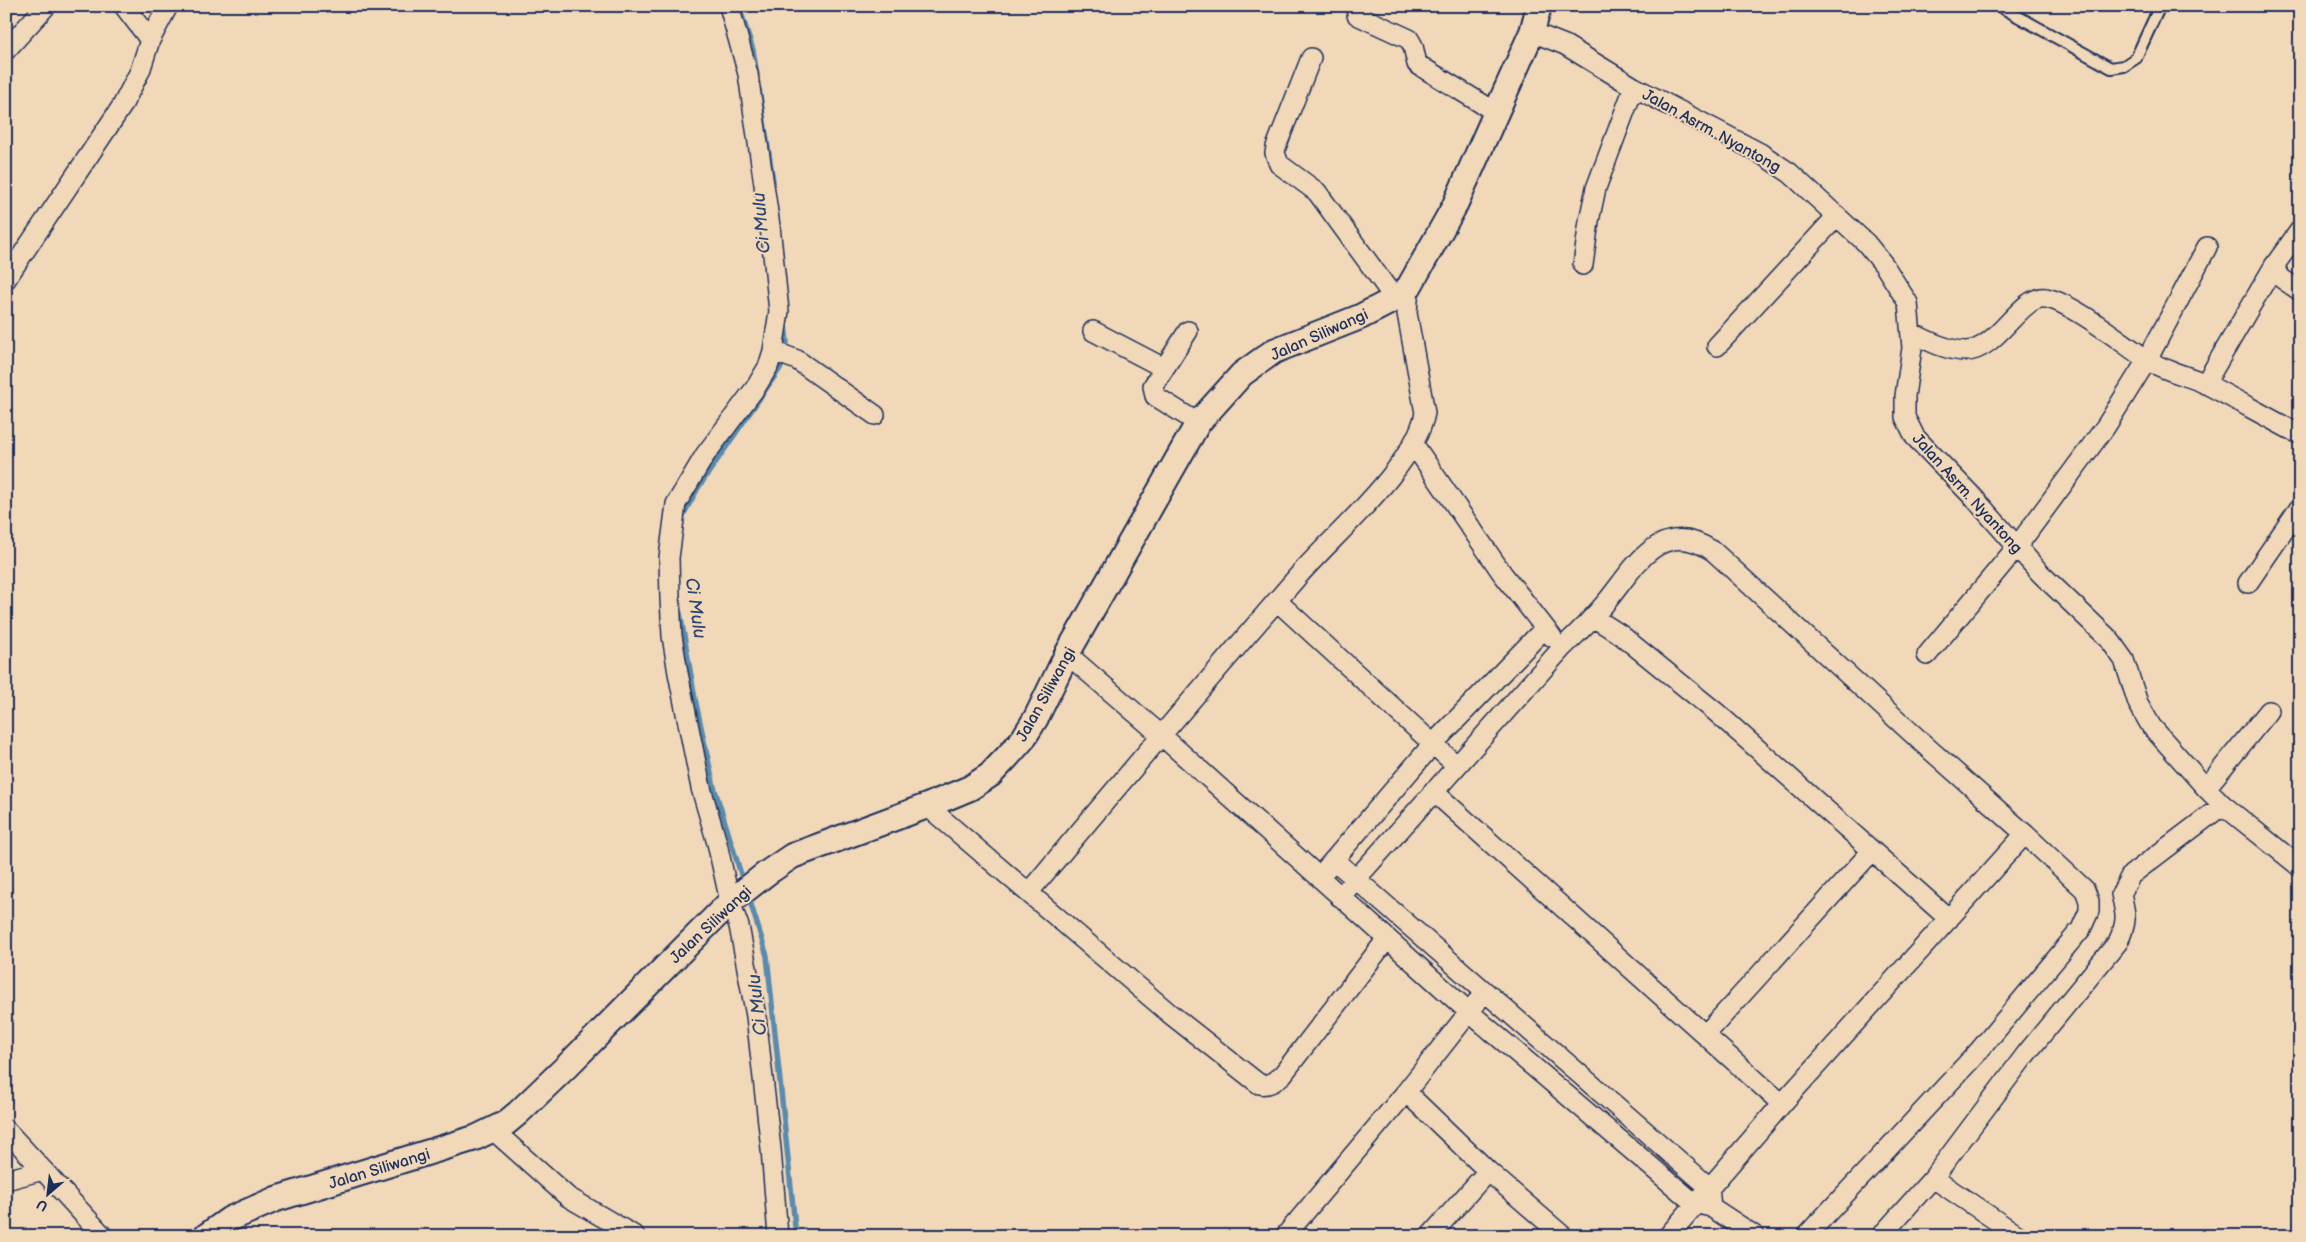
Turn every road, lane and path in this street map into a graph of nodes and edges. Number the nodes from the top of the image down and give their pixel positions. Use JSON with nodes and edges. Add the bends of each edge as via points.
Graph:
{"nodes":[{"id":1,"x":46,"y":6,"type":"edge"},
{"id":2,"x":124,"y":6,"type":"edge"},
{"id":3,"x":168,"y":6,"type":"edge"},
{"id":4,"x":728,"y":6,"type":"edge"},
{"id":5,"x":1539,"y":6,"type":"edge"},
{"id":6,"x":2000,"y":6,"type":"edge"},
{"id":7,"x":2159,"y":8,"type":"dead end"},
{"id":8,"x":1357,"y":15,"type":"dead end"},
{"id":9,"x":1532,"y":32,"type":"junction"},
{"id":10,"x":150,"y":40,"type":"junction"},
{"id":11,"x":6,"y":50,"type":"edge"},
{"id":12,"x":1311,"y":58,"type":"dead end"},
{"id":13,"x":1634,"y":87,"type":"junction"},
{"id":14,"x":1497,"y":113,"type":"junction"},
{"id":15,"x":1837,"y":216,"type":"junction"},
{"id":16,"x":2300,"y":230,"type":"edge"},
{"id":17,"x":2207,"y":248,"type":"dead end"},
{"id":18,"x":1583,"y":266,"type":"dead end"},
{"id":19,"x":2274,"y":266,"type":"junction"},
{"id":20,"x":6,"y":279,"type":"edge"},
{"id":21,"x":2300,"y":291,"type":"edge"},
{"id":22,"x":1402,"y":293,"type":"junction"},
{"id":23,"x":1093,"y":331,"type":"dead end"},
{"id":24,"x":1188,"y":331,"type":"dead end"},
{"id":25,"x":1912,"y":333,"type":"junction"},
{"id":26,"x":1717,"y":346,"type":"dead end"},
{"id":27,"x":774,"y":352,"type":"junction"},
{"id":28,"x":2148,"y":360,"type":"junction"},
{"id":29,"x":1164,"y":368,"type":"junction"},
{"id":30,"x":2205,"y":384,"type":"junction"},
{"id":31,"x":875,"y":415,"type":"dead end"},
{"id":32,"x":1198,"y":423,"type":"junction"},
{"id":33,"x":2300,"y":434,"type":"edge"},
{"id":34,"x":1414,"y":446,"type":"junction"},
{"id":35,"x":2300,"y":507,"type":"edge"},
{"id":36,"x":2016,"y":548,"type":"junction"},
{"id":37,"x":2248,"y":583,"type":"dead end"},
{"id":38,"x":1277,"y":601,"type":"junction"},
{"id":39,"x":1593,"y":617,"type":"junction"},
{"id":40,"x":1544,"y":629,"type":"junction"},
{"id":41,"x":1563,"y":647,"type":"junction"},
{"id":42,"x":1067,"y":654,"type":"junction"},
{"id":43,"x":1927,"y":655,"type":"dead end"},
{"id":44,"x":2269,"y":711,"type":"dead end"},
{"id":45,"x":1161,"y":735,"type":"junction"},
{"id":46,"x":1432,"y":745,"type":"junction"},
{"id":47,"x":1456,"y":766,"type":"junction"},
{"id":48,"x":2206,"y":788,"type":"junction"},
{"id":49,"x":1433,"y":792,"type":"junction"},
{"id":50,"x":2223,"y":805,"type":"junction"},
{"id":51,"x":927,"y":806,"type":"junction"},
{"id":52,"x":2026,"y":834,"type":"junction"},
{"id":53,"x":1872,"y":851,"type":"junction"},
{"id":54,"x":1334,"y":860,"type":"junction"},
{"id":55,"x":2300,"y":867,"type":"edge"},
{"id":56,"x":1318,"y":877,"type":"junction"},
{"id":57,"x":1357,"y":879,"type":"junction"},
{"id":58,"x":1029,"y":892,"type":"junction"},
{"id":59,"x":1340,"y":897,"type":"junction"},
{"id":60,"x":730,"y":901,"type":"junction"},
{"id":61,"x":1949,"y":919,"type":"junction"},
{"id":62,"x":1387,"y":939,"type":"junction"},
{"id":63,"x":1486,"y":992,"type":"junction"},
{"id":64,"x":1469,"y":1012,"type":"junction"},
{"id":65,"x":1705,"y":1034,"type":"junction"},
{"id":66,"x":1581,"y":1075,"type":"junction"},
{"id":67,"x":1406,"y":1092,"type":"junction"},
{"id":68,"x":1564,"y":1092,"type":"junction"},
{"id":69,"x":1782,"y":1104,"type":"junction"},
{"id":70,"x":6,"y":1130,"type":"edge"},
{"id":71,"x":494,"y":1130,"type":"junction"},
{"id":72,"x":43,"y":1170,"type":"junction"},
{"id":73,"x":1488,"y":1171,"type":"junction"},
{"id":74,"x":1933,"y":1178,"type":"junction"},
{"id":75,"x":6,"y":1180,"type":"edge"},
{"id":76,"x":1709,"y":1187,"type":"junction"},
{"id":77,"x":1702,"y":1205,"type":"junction"},
{"id":78,"x":103,"y":1236,"type":"edge"},
{"id":79,"x":206,"y":1236,"type":"edge"},
{"id":80,"x":634,"y":1236,"type":"edge"},
{"id":81,"x":778,"y":1236,"type":"edge"},
{"id":82,"x":1285,"y":1236,"type":"edge"},
{"id":83,"x":1430,"y":1236,"type":"edge"},
{"id":84,"x":1563,"y":1236,"type":"edge"},
{"id":85,"x":1668,"y":1236,"type":"edge"},
{"id":86,"x":1755,"y":1236,"type":"edge"},
{"id":87,"x":1806,"y":1236,"type":"edge"},
{"id":88,"x":1881,"y":1236,"type":"edge"},
{"id":89,"x":2019,"y":1236,"type":"edge"}],
"edges":[{"from":1,"to":11,"type":"street"},
{"from":2,"to":10,"type":"street"},
{"from":3,"to":10,"type":"street"},
{"from":4,"to":27,"type":"street","via":[[748,74],[770,226],[779,311]]},
{"from":5,"to":9,"type":"street"},
{"from":6,"to":7,"type":"lane","via":[[2110,68],[2124,66],[2136,58]]},
{"from":8,"to":14,"type":"street","via":[[1409,40],[1417,64]]},
{"from":9,"to":13,"type":"street","name":"Jalan Asrm. Nyantong","via":[[1565,44]]},
{"from":9,"to":14,"type":"street"},
{"from":10,"to":20,"type":"street","via":[[140,71],[122,106]]},
{"from":12,"to":22,"type":"street","via":[[1276,147],[1276,158],[1282,168],[1317,192]]},
{"from":13,"to":15,"type":"street","name":"Jalan Asrm. Nyantong","via":[[1790,173]]},
{"from":13,"to":18,"type":"street","via":[[1596,188]]},
{"from":14,"to":22,"type":"street","via":[[1454,207]]},
{"from":15,"to":25,"type":"street","name":"Jalan Asrm. Nyantong","via":[[1884,265],[1908,303]]},
{"from":15,"to":26,"type":"street"},
{"from":16,"to":19,"type":"street"},
{"from":17,"to":28,"type":"street"},
{"from":19,"to":21,"type":"street","via":[[2281,278]]},
{"from":19,"to":30,"type":"street"},
{"from":22,"to":32,"type":"street","name":"Jalan Siliwangi","via":[[1360,317],[1274,350],[1242,374]]},
{"from":22,"to":34,"type":"street","via":[[1426,413]]},
{"from":23,"to":29,"type":"street"},
{"from":24,"to":29,"type":"street"},
{"from":25,"to":28,"type":"street","via":[[1955,349],[1980,348],[2032,302],[2043,298],[2056,301],[2118,337]]},
{"from":25,"to":36,"type":"street","name":"Jalan Asrm. Nyantong","via":[[1905,416],[1915,437],[1975,499]]},
{"from":27,"to":31,"type":"street","via":[[797,360]]},
{"from":27,"to":60,"type":"street","via":[[756,387],[705,456],[676,504],[668,558],[672,636],[678,673],[702,796]]},
{"from":28,"to":30,"type":"street"},
{"from":28,"to":36,"type":"street","via":[[2106,426]]},
{"from":29,"to":32,"type":"street","via":[[1153,386],[1155,396]]},
{"from":30,"to":33,"type":"street"},
{"from":32,"to":42,"type":"street","name":"Jalan Siliwangi"},
{"from":34,"to":38,"type":"street","via":[[1390,477]]},
{"from":34,"to":40,"type":"street"},
{"from":35,"to":37,"type":"street"},
{"from":36,"to":43,"type":"street"},
{"from":36,"to":48,"type":"street","name":"Jalan Asrm. Nyantong","via":[[2109,640],[2124,660],[2138,703],[2151,726]]},
{"from":38,"to":45,"type":"street"},
{"from":38,"to":46,"type":"street"},
{"from":39,"to":41,"type":"street"},
{"from":39,"to":52,"type":"street","via":[[1639,559],[1655,546],[1669,541],[1700,542]]},
{"from":39,"to":53,"type":"street","via":[[1621,635],[1718,713]]},
{"from":40,"to":41,"type":"street"},
{"from":40,"to":46,"type":"street"},
{"from":41,"to":47,"type":"street"},
{"from":42,"to":45,"type":"street"},
{"from":42,"to":51,"type":"street","name":"Jalan Siliwangi","via":[[1036,718],[1008,756],[990,775],[970,788]]},
{"from":44,"to":48,"type":"street"},
{"from":45,"to":56,"type":"street"},
{"from":45,"to":58,"type":"street"},
{"from":46,"to":47,"type":"street"},
{"from":46,"to":54,"type":"street"},
{"from":47,"to":49,"type":"street"},
{"from":48,"to":50,"type":"street","name":"Jalan Asrm. Nyantong"},
{"from":49,"to":57,"type":"street"},
{"from":49,"to":65,"type":"street"},
{"from":50,"to":55,"type":"street","name":"Jalan Asrm. Nyantong"},
{"from":50,"to":74,"type":"street","via":[[2131,875],[2121,894],[2127,918],[2118,942],[2026,1054]]},
{"from":51,"to":58,"type":"street"},
{"from":51,"to":60,"type":"street","name":"Jalan Siliwangi","via":[[792,856]]},
{"from":52,"to":61,"type":"street"},
{"from":52,"to":87,"type":"street","via":[[2085,890],[2089,911],[2081,929],[1978,1052]]},
{"from":53,"to":61,"type":"street"},
{"from":53,"to":65,"type":"street"},
{"from":54,"to":56,"type":"street"},
{"from":54,"to":57,"type":"street"},
{"from":56,"to":59,"type":"street"},
{"from":57,"to":59,"type":"street"},
{"from":57,"to":63,"type":"street"},
{"from":58,"to":62,"type":"street","via":[[1169,1013],[1259,1084],[1266,1086],[1283,1074]]},
{"from":59,"to":62,"type":"street"},
{"from":60,"to":71,"type":"street","name":"Jalan Siliwangi","via":[[567,1066],[518,1113]]},
{"from":60,"to":81,"type":"street","via":[[756,1016]]},
{"from":61,"to":69,"type":"street"},
{"from":62,"to":64,"type":"street"},
{"from":63,"to":64,"type":"street"},
{"from":63,"to":66,"type":"street"},
{"from":64,"to":67,"type":"street"},
{"from":64,"to":68,"type":"street"},
{"from":65,"to":69,"type":"street"},
{"from":66,"to":68,"type":"street"},
{"from":66,"to":76,"type":"street"},
{"from":67,"to":73,"type":"street"},
{"from":67,"to":82,"type":"street"},
{"from":68,"to":77,"type":"street"},
{"from":69,"to":76,"type":"street"},
{"from":70,"to":72,"type":"street"},
{"from":71,"to":79,"type":"street","name":"Jalan Siliwangi","via":[[276,1199],[230,1219]]},
{"from":71,"to":80,"type":"street","via":[[568,1197]]},
{"from":72,"to":75,"type":"street"},
{"from":72,"to":78,"type":"street"},
{"from":73,"to":83,"type":"street"},
{"from":73,"to":84,"type":"street"},
{"from":74,"to":88,"type":"street"},
{"from":74,"to":89,"type":"street"},
{"from":76,"to":77,"type":"street"},
{"from":77,"to":85,"type":"street"},
{"from":77,"to":86,"type":"street"}]}
